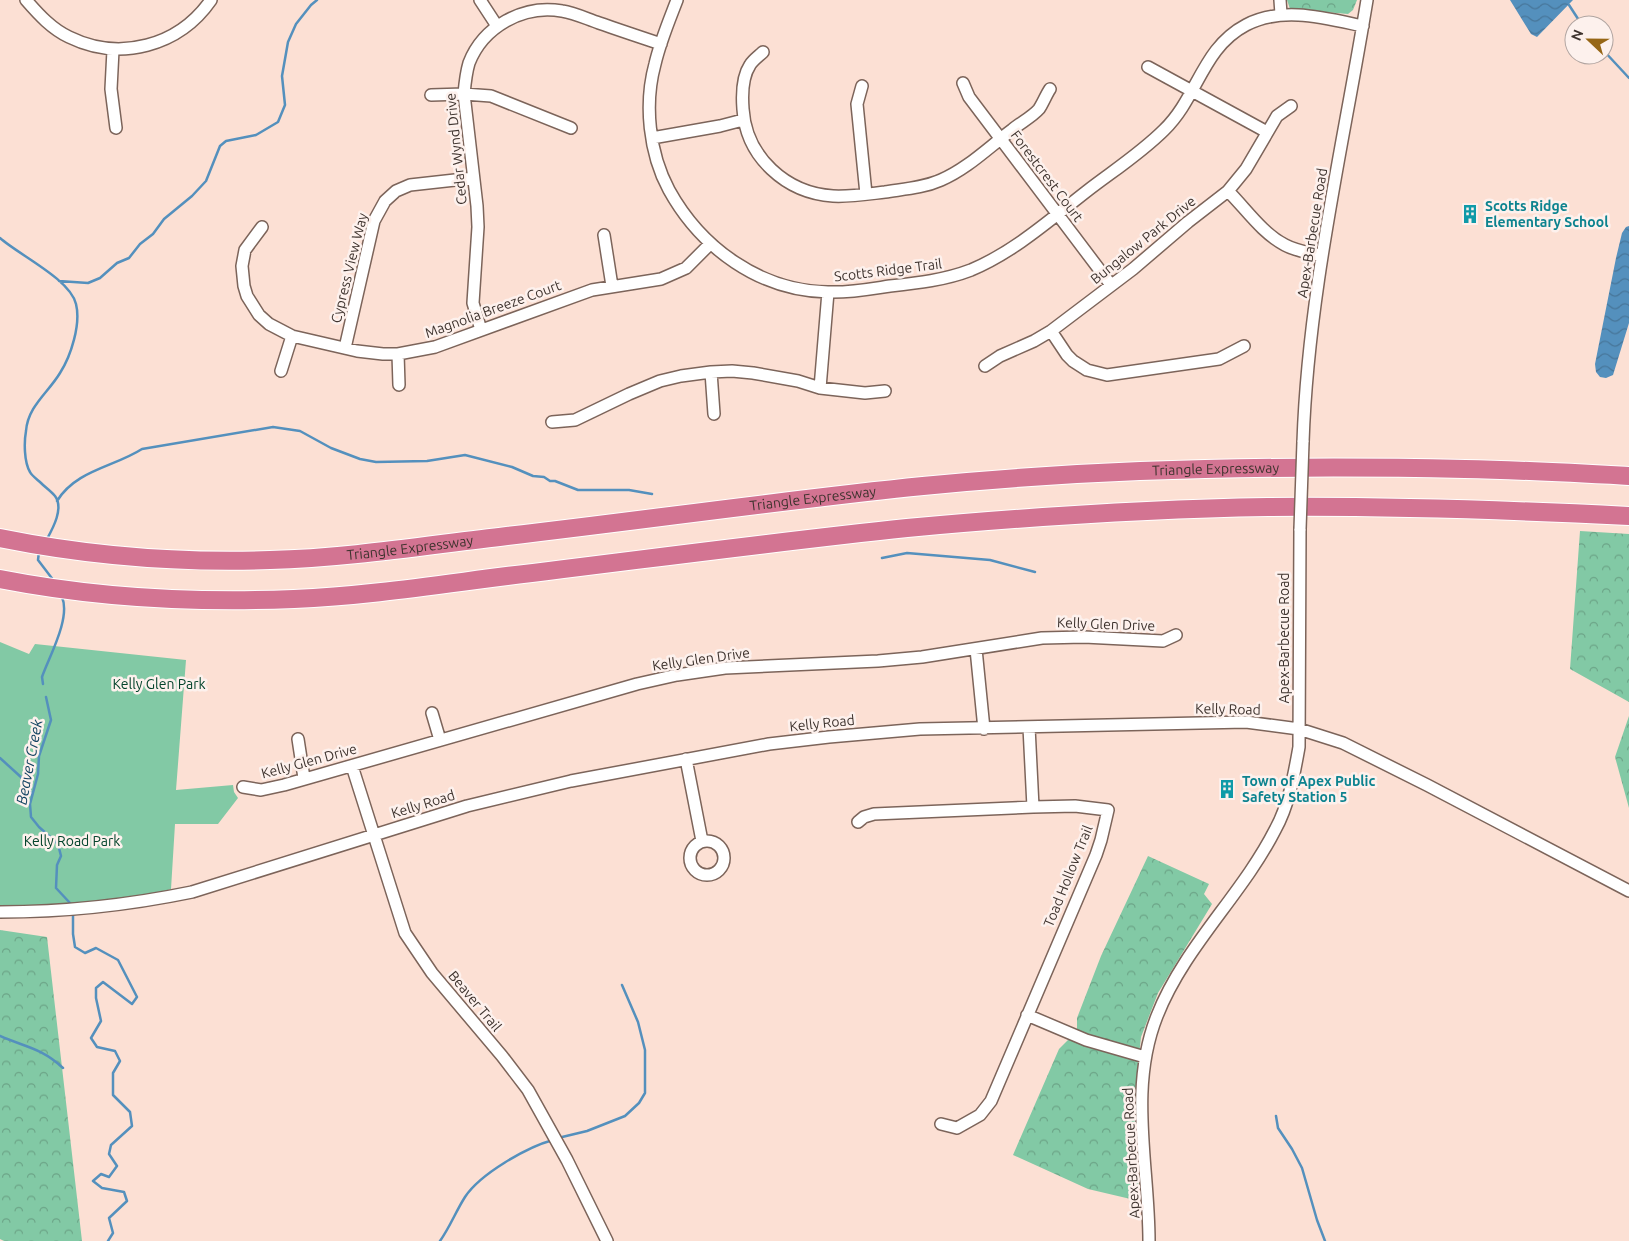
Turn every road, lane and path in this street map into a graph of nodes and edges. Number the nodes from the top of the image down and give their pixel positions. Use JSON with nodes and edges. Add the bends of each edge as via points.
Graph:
{"nodes":[{"id":1,"x":26,"y":0,"type":"edge"},
{"id":2,"x":212,"y":0,"type":"edge"},
{"id":3,"x":480,"y":0,"type":"edge"},
{"id":4,"x":677,"y":0,"type":"edge"},
{"id":5,"x":1280,"y":0,"type":"edge"},
{"id":6,"x":1367,"y":0,"type":"edge"},
{"id":7,"x":1281,"y":14,"type":"junction"},
{"id":8,"x":497,"y":26,"type":"junction"},
{"id":9,"x":1363,"y":26,"type":"junction"},
{"id":10,"x":661,"y":44,"type":"junction"},
{"id":11,"x":112,"y":50,"type":"junction"},
{"id":12,"x":763,"y":52,"type":"dead end"},
{"id":13,"x":1148,"y":67,"type":"dead end"},
{"id":14,"x":963,"y":83,"type":"dead end"},
{"id":15,"x":862,"y":86,"type":"dead end"},
{"id":16,"x":1050,"y":89,"type":"dead end"},
{"id":17,"x":1192,"y":92,"type":"junction"},
{"id":18,"x":464,"y":94,"type":"junction"},
{"id":19,"x":431,"y":95,"type":"dead end"},
{"id":20,"x":1291,"y":106,"type":"dead end"},
{"id":21,"x":744,"y":120,"type":"junction"},
{"id":22,"x":116,"y":128,"type":"dead end"},
{"id":23,"x":571,"y":128,"type":"dead end"},
{"id":24,"x":1267,"y":132,"type":"junction"},
{"id":25,"x":652,"y":138,"type":"junction"},
{"id":26,"x":1000,"y":139,"type":"junction"},
{"id":27,"x":473,"y":178,"type":"junction"},
{"id":28,"x":1228,"y":191,"type":"junction"},
{"id":29,"x":866,"y":194,"type":"junction"},
{"id":30,"x":1058,"y":214,"type":"junction"},
{"id":31,"x":262,"y":227,"type":"dead end"},
{"id":32,"x":604,"y":236,"type":"dead end"},
{"id":33,"x":710,"y":244,"type":"junction"},
{"id":34,"x":1322,"y":256,"type":"junction"},
{"id":35,"x":1111,"y":285,"type":"junction"},
{"id":36,"x":612,"y":286,"type":"junction"},
{"id":37,"x":828,"y":292,"type":"junction"},
{"id":38,"x":481,"y":330,"type":"junction"},
{"id":39,"x":1051,"y":331,"type":"junction"},
{"id":40,"x":292,"y":336,"type":"junction"},
{"id":41,"x":1244,"y":346,"type":"dead end"},
{"id":42,"x":345,"y":348,"type":"junction"},
{"id":43,"x":398,"y":354,"type":"junction"},
{"id":44,"x":985,"y":366,"type":"dead end"},
{"id":45,"x":281,"y":371,"type":"dead end"},
{"id":46,"x":711,"y":372,"type":"junction"},
{"id":47,"x":399,"y":385,"type":"dead end"},
{"id":48,"x":820,"y":388,"type":"junction"},
{"id":49,"x":885,"y":391,"type":"dead end"},
{"id":50,"x":714,"y":414,"type":"dead end"},
{"id":51,"x":552,"y":422,"type":"dead end"},
{"id":52,"x":1629,"y":476,"type":"edge"},
{"id":53,"x":1629,"y":516,"type":"edge"},
{"id":54,"x":0,"y":538,"type":"edge"},
{"id":55,"x":0,"y":580,"type":"edge"},
{"id":56,"x":1176,"y":636,"type":"dead end"},
{"id":57,"x":976,"y":649,"type":"junction"},
{"id":58,"x":432,"y":713,"type":"dead end"},
{"id":59,"x":1029,"y":727,"type":"junction"},
{"id":60,"x":984,"y":729,"type":"junction"},
{"id":61,"x":1299,"y":729,"type":"junction"},
{"id":62,"x":298,"y":739,"type":"dead end"},
{"id":63,"x":440,"y":740,"type":"junction"},
{"id":64,"x":686,"y":759,"type":"junction"},
{"id":65,"x":352,"y":766,"type":"junction"},
{"id":66,"x":304,"y":778,"type":"junction"},
{"id":67,"x":243,"y":787,"type":"dead end"},
{"id":68,"x":1033,"y":806,"type":"junction"},
{"id":69,"x":858,"y":822,"type":"dead end"},
{"id":70,"x":374,"y":834,"type":"junction"},
{"id":71,"x":702,"y":841,"type":"dead end"},
{"id":72,"x":1629,"y":891,"type":"edge"},
{"id":73,"x":0,"y":912,"type":"edge"},
{"id":74,"x":1027,"y":1015,"type":"junction"},
{"id":75,"x":1145,"y":1056,"type":"junction"},
{"id":76,"x":941,"y":1124,"type":"dead end"},
{"id":77,"x":607,"y":1241,"type":"edge"},
{"id":78,"x":1149,"y":1241,"type":"edge"}],
"edges":[{"from":1,"to":11,"type":"street","via":[[49,24],[69,37]]},
{"from":2,"to":11,"type":"street","via":[[185,28],[163,40],[140,48]]},
{"from":3,"to":8,"type":"street"},
{"from":4,"to":10,"type":"street","name":"Scotts Ridge Trail"},
{"from":5,"to":7,"type":"street"},
{"from":6,"to":9,"type":"street","name":"Apex-Barbecue Road"},
{"from":7,"to":9,"type":"street","name":"Scotts Ridge Trail"},
{"from":7,"to":17,"type":"street","name":"Scotts Ridge Trail","via":[[1256,20],[1231,34],[1211,55]]},
{"from":8,"to":10,"type":"street","name":"Cedar Wynd Drive","via":[[534,11],[561,11]]},
{"from":8,"to":18,"type":"street","name":"Cedar Wynd Drive","via":[[475,52],[466,75]]},
{"from":9,"to":34,"type":"street","name":"Apex-Barbecue Road"},
{"from":10,"to":25,"type":"street","name":"Scotts Ridge Trail","via":[[650,91]]},
{"from":11,"to":22,"type":"street","via":[[111,89]]},
{"from":12,"to":21,"type":"street","via":[[750,64],[745,79]]},
{"from":13,"to":17,"type":"street"},
{"from":14,"to":26,"type":"street","name":"Forestcrest Court","via":[[969,98]]},
{"from":15,"to":29,"type":"street","via":[[856,104]]},
{"from":16,"to":26,"type":"street","via":[[1038,109]]},
{"from":17,"to":24,"type":"street"},
{"from":17,"to":30,"type":"street","name":"Scotts Ridge Trail","via":[[1175,118],[1152,141]]},
{"from":18,"to":19,"type":"street"},
{"from":18,"to":23,"type":"street","via":[[499,98]]},
{"from":18,"to":27,"type":"street","name":"Cedar Wynd Drive"},
{"from":20,"to":24,"type":"street","name":"Bungalow Park Drive","via":[[1277,116]]},
{"from":21,"to":25,"type":"street"},
{"from":21,"to":29,"type":"street","via":[[751,142],[761,158],[790,184],[821,195]]},
{"from":24,"to":28,"type":"street","name":"Bungalow Park Drive","via":[[1246,169]]},
{"from":25,"to":33,"type":"street","name":"Scotts Ridge Trail","via":[[666,183],[684,214]]},
{"from":26,"to":29,"type":"street","via":[[941,180],[920,187]]},
{"from":26,"to":30,"type":"street","name":"Forestcrest Court"},
{"from":27,"to":38,"type":"street","name":"Cedar Wynd Drive","via":[[478,227],[473,303]]},
{"from":27,"to":42,"type":"street","name":"Cypress View Way","via":[[410,185],[384,201],[374,221]]},
{"from":28,"to":34,"type":"street","via":[[1276,240],[1296,250]]},
{"from":28,"to":35,"type":"street","name":"Bungalow Park Drive"},
{"from":30,"to":35,"type":"street","name":"Forestcrest Court"},
{"from":30,"to":37,"type":"street","name":"Scotts Ridge Trail","via":[[1002,254],[969,271],[934,281]]},
{"from":31,"to":40,"type":"street","name":"Magnolia Breeze Court","via":[[245,250],[242,266],[244,286],[259,315],[273,327]]},
{"from":32,"to":36,"type":"street"},
{"from":33,"to":36,"type":"street","name":"Magnolia Breeze Court","via":[[691,263],[671,276]]},
{"from":33,"to":37,"type":"street","name":"Scotts Ridge Trail","via":[[739,265],[767,279]]},
{"from":34,"to":61,"type":"street","name":"Apex-Barbecue Road","bridge":true,"via":[[1303,442]]},
{"from":35,"to":39,"type":"street","name":"Bungalow Park Drive"},
{"from":36,"to":38,"type":"street","name":"Magnolia Breeze Court","via":[[580,293]]},
{"from":37,"to":48,"type":"street"},
{"from":38,"to":43,"type":"street","name":"Magnolia Breeze Court","via":[[435,347]]},
{"from":39,"to":41,"type":"street","via":[[1073,361],[1087,370],[1107,375],[1219,359]]},
{"from":39,"to":44,"type":"street","name":"Bungalow Park Drive"},
{"from":40,"to":42,"type":"street","name":"Magnolia Breeze Court"},
{"from":40,"to":45,"type":"street"},
{"from":42,"to":43,"type":"street","name":"Magnolia Breeze Court"},
{"from":43,"to":47,"type":"street"},
{"from":46,"to":48,"type":"street","via":[[753,373]]},
{"from":46,"to":50,"type":"street"},
{"from":46,"to":51,"type":"street","via":[[660,381],[576,420]]},
{"from":48,"to":49,"type":"street","via":[[865,393]]},
{"from":52,"to":54,"type":"highway","name":"Triangle Expressway","via":[[1315,467],[1055,476],[926,486],[386,550],[238,561],[121,556]]},
{"from":53,"to":55,"type":"highway","via":[[1318,507],[1063,515],[852,534],[297,599],[126,597]]},
{"from":56,"to":57,"type":"street","name":"Kelly Glen Drive","via":[[1162,641],[1042,638]]},
{"from":57,"to":60,"type":"street"},
{"from":57,"to":63,"type":"street","name":"Kelly Glen Drive","via":[[878,662],[725,668],[677,675]]},
{"from":58,"to":63,"type":"street"},
{"from":59,"to":60,"type":"street","name":"Kelly Road"},
{"from":59,"to":61,"type":"street","name":"Kelly Road","via":[[1246,722]]},
{"from":59,"to":68,"type":"street"},
{"from":60,"to":64,"type":"street","name":"Kelly Road","via":[[920,729],[829,737]]},
{"from":61,"to":72,"type":"street","name":"Kelly Road","via":[[1344,743]]},
{"from":61,"to":75,"type":"street","name":"Apex-Barbecue Road","via":[[1292,784],[1276,829],[1170,987]]},
{"from":62,"to":66,"type":"street"},
{"from":63,"to":65,"type":"street","name":"Kelly Glen Drive"},
{"from":64,"to":70,"type":"street","name":"Kelly Road","via":[[571,781],[467,806]]},
{"from":64,"to":71,"type":"street"},
{"from":65,"to":66,"type":"street","name":"Kelly Glen Drive"},
{"from":65,"to":70,"type":"street","name":"Beaver Trail"},
{"from":66,"to":67,"type":"street","name":"Kelly Glen Drive","via":[[261,790]]},
{"from":68,"to":69,"type":"street","name":"Toad Hollow Trail","via":[[874,814],[864,816]]},
{"from":68,"to":74,"type":"street","name":"Toad Hollow Trail","via":[[1108,810],[1096,854]]},
{"from":70,"to":73,"type":"street","name":"Kelly Road","via":[[209,888],[75,909]]},
{"from":70,"to":77,"type":"street","name":"Beaver Trail","via":[[405,933],[432,973],[528,1090]]},
{"from":74,"to":75,"type":"street","via":[[1086,1040]]},
{"from":74,"to":76,"type":"street","name":"Toad Hollow Trail","via":[[991,1101],[980,1115],[957,1128]]},
{"from":75,"to":78,"type":"street","name":"Apex-Barbecue Road","via":[[1141,1102]]}]}
